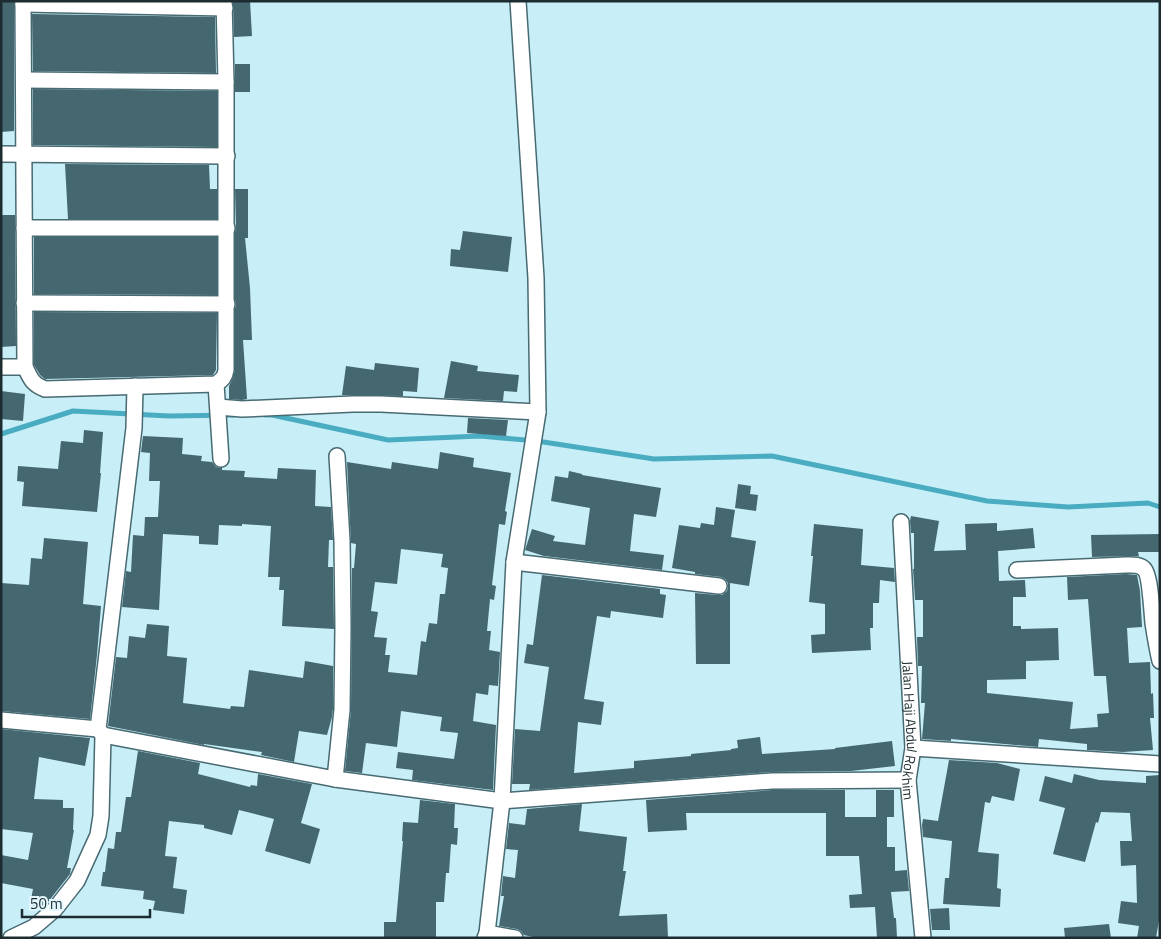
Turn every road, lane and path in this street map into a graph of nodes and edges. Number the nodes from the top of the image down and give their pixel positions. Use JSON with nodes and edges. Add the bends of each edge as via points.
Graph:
{"nodes":[{"id":1,"x":518,"y":1,"type":"edge"},
{"id":2,"x":24,"y":2,"type":"edge"},
{"id":3,"x":225,"y":5,"type":"edge"},
{"id":4,"x":24,"y":80,"type":"junction"},
{"id":5,"x":226,"y":82,"type":"junction"},
{"id":6,"x":1,"y":154,"type":"edge"},
{"id":7,"x":24,"y":154,"type":"junction"},
{"id":8,"x":227,"y":156,"type":"junction"},
{"id":9,"x":24,"y":228,"type":"junction"},
{"id":10,"x":226,"y":228,"type":"junction"},
{"id":11,"x":24,"y":303,"type":"junction"},
{"id":12,"x":227,"y":304,"type":"junction"},
{"id":13,"x":1,"y":367,"type":"edge"},
{"id":14,"x":24,"y":367,"type":"junction"},
{"id":15,"x":216,"y":384,"type":"junction"},
{"id":16,"x":135,"y":386,"type":"junction"},
{"id":17,"x":538,"y":412,"type":"junction"},
{"id":18,"x":218,"y":414,"type":"junction"},
{"id":19,"x":336,"y":456,"type":"dead end"},
{"id":20,"x":221,"y":459,"type":"dead end"},
{"id":21,"x":901,"y":522,"type":"dead end"},
{"id":22,"x":514,"y":562,"type":"junction"},
{"id":23,"x":1017,"y":570,"type":"dead end"},
{"id":24,"x":719,"y":586,"type":"dead end"},
{"id":25,"x":1160,"y":661,"type":"edge"},
{"id":26,"x":1,"y":720,"type":"edge"},
{"id":27,"x":100,"y":732,"type":"junction"},
{"id":28,"x":913,"y":748,"type":"junction"},
{"id":29,"x":1160,"y":764,"type":"edge"},
{"id":30,"x":335,"y":779,"type":"junction"},
{"id":31,"x":908,"y":780,"type":"junction"},
{"id":32,"x":502,"y":802,"type":"junction"},
{"id":33,"x":486,"y":936,"type":"edge"},
{"id":34,"x":11,"y":938,"type":"edge"},
{"id":35,"x":515,"y":938,"type":"edge"},
{"id":36,"x":924,"y":938,"type":"edge"}],
"edges":[{"from":1,"to":17,"type":"street","via":[[536,278]]},
{"from":2,"to":3,"type":"street"},
{"from":2,"to":4,"type":"street"},
{"from":3,"to":5,"type":"street"},
{"from":4,"to":5,"type":"street"},
{"from":4,"to":7,"type":"street"},
{"from":5,"to":8,"type":"street"},
{"from":6,"to":7,"type":"street"},
{"from":7,"to":8,"type":"street"},
{"from":7,"to":9,"type":"street"},
{"from":8,"to":10,"type":"street"},
{"from":9,"to":10,"type":"street"},
{"from":9,"to":11,"type":"street"},
{"from":10,"to":12,"type":"street"},
{"from":11,"to":12,"type":"street"},
{"from":11,"to":14,"type":"street"},
{"from":12,"to":15,"type":"street","via":[[226,370],[225,376]]},
{"from":13,"to":14,"type":"street"},
{"from":14,"to":16,"type":"street","via":[[32,382],[45,389]]},
{"from":15,"to":16,"type":"street"},
{"from":15,"to":18,"type":"street"},
{"from":16,"to":27,"type":"street","via":[[134,428]]},
{"from":17,"to":18,"type":"street","via":[[353,404],[242,409]]},
{"from":17,"to":22,"type":"street"},
{"from":18,"to":20,"type":"street"},
{"from":19,"to":30,"type":"street","via":[[342,540],[343,636],[342,710]]},
{"from":21,"to":28,"type":"street","name":"Jalan Haji Abdul Rokhim"},
{"from":22,"to":24,"type":"street"},
{"from":22,"to":32,"type":"street"},
{"from":23,"to":25,"type":"street","via":[[1143,567],[1148,580]]},
{"from":26,"to":27,"type":"street"},
{"from":27,"to":30,"type":"street"},
{"from":27,"to":34,"type":"street","via":[[98,835],[77,881],[55,909],[34,927]]},
{"from":28,"to":29,"type":"street"},
{"from":28,"to":31,"type":"street","name":"Jalan Haji Abdul Rokhim"},
{"from":30,"to":32,"type":"street"},
{"from":31,"to":32,"type":"street","via":[[772,781]]},
{"from":31,"to":36,"type":"street","name":"Jalan Haji Abdul Rokhim"},
{"from":32,"to":33,"type":"street"},
{"from":33,"to":35,"type":"street"}]}
